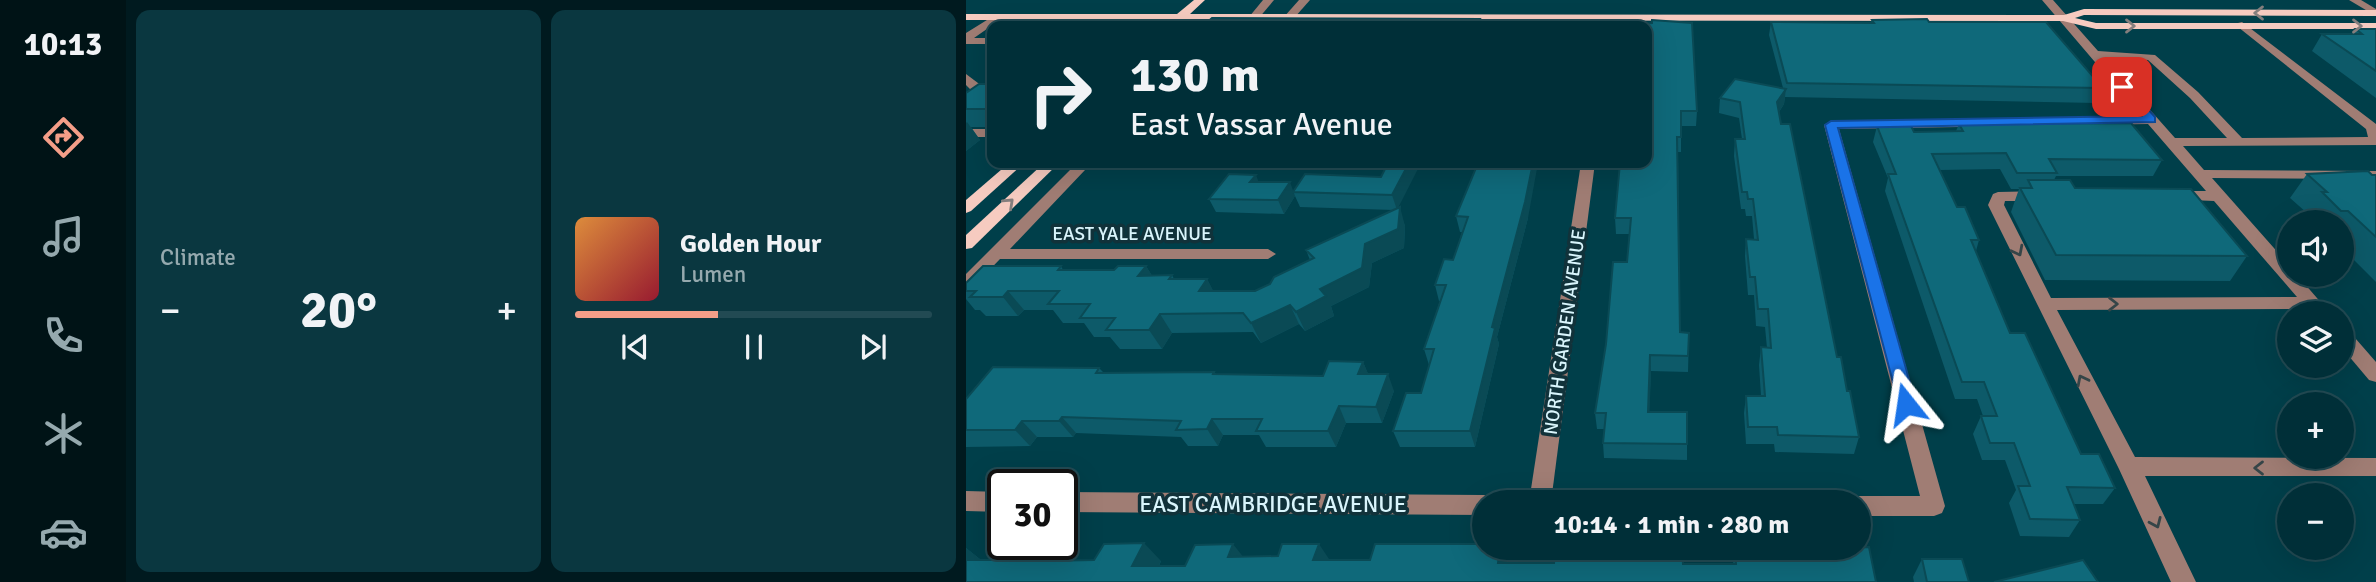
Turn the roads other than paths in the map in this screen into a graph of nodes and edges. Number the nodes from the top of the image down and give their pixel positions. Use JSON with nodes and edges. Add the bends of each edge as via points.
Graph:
{"nodes":[{"id":1,"x":1200,"y":0,"type":"edge"},
{"id":2,"x":1269,"y":0,"type":"edge"},
{"id":3,"x":1305,"y":0,"type":"edge"},
{"id":4,"x":2047,"y":0,"type":"edge"},
{"id":5,"x":2354,"y":0,"type":"edge"},
{"id":6,"x":1219,"y":6,"type":"dead end"},
{"id":7,"x":2375,"y":13,"type":"edge"},
{"id":8,"x":966,"y":17,"type":"edge"},
{"id":9,"x":999,"y":17,"type":"junction"},
{"id":10,"x":1113,"y":17,"type":"junction"},
{"id":11,"x":1181,"y":17,"type":"junction"},
{"id":12,"x":1207,"y":17,"type":"junction"},
{"id":13,"x":1254,"y":17,"type":"junction"},
{"id":14,"x":1290,"y":17,"type":"junction"},
{"id":15,"x":2063,"y":18,"type":"junction"},
{"id":16,"x":993,"y":21,"type":"edge"},
{"id":17,"x":1108,"y":21,"type":"edge"},
{"id":18,"x":1176,"y":21,"type":"edge"},
{"id":19,"x":1203,"y":21,"type":"edge"},
{"id":20,"x":1286,"y":21,"type":"edge"},
{"id":21,"x":1356,"y":21,"type":"edge"},
{"id":22,"x":1652,"y":22,"type":"edge"},
{"id":23,"x":987,"y":25,"type":"edge"},
{"id":24,"x":2242,"y":25,"type":"junction"},
{"id":25,"x":2376,"y":26,"type":"edge"},
{"id":26,"x":966,"y":39,"type":"edge"},
{"id":27,"x":987,"y":41,"type":"edge"},
{"id":28,"x":2094,"y":54,"type":"junction"},
{"id":29,"x":969,"y":85,"type":"edge"},
{"id":30,"x":987,"y":87,"type":"edge"},
{"id":31,"x":2150,"y":120,"type":"junction"},
{"id":32,"x":966,"y":133,"type":"edge"},
{"id":33,"x":987,"y":133,"type":"edge"},
{"id":34,"x":2376,"y":140,"type":"edge"},
{"id":35,"x":2171,"y":142,"type":"junction"},
{"id":36,"x":2241,"y":143,"type":"junction"},
{"id":37,"x":1011,"y":168,"type":"edge"},
{"id":38,"x":1047,"y":168,"type":"edge"},
{"id":39,"x":1075,"y":168,"type":"edge"},
{"id":40,"x":1587,"y":168,"type":"edge"},
{"id":41,"x":2199,"y":174,"type":"junction"},
{"id":42,"x":2376,"y":175,"type":"edge"},
{"id":43,"x":2060,"y":196,"type":"edge"},
{"id":44,"x":2152,"y":196,"type":"edge"},
{"id":45,"x":2218,"y":196,"type":"junction"},
{"id":46,"x":966,"y":208,"type":"edge"},
{"id":47,"x":966,"y":244,"type":"edge"},
{"id":48,"x":995,"y":254,"type":"junction"},
{"id":49,"x":1268,"y":254,"type":"dead end"},
{"id":50,"x":966,"y":284,"type":"edge"},
{"id":51,"x":2311,"y":301,"type":"edge"},
{"id":52,"x":2045,"y":304,"type":"junction"},
{"id":53,"x":2277,"y":307,"type":"edge"},
{"id":54,"x":2354,"y":350,"type":"edge"},
{"id":55,"x":2376,"y":375,"type":"edge"},
{"id":56,"x":2128,"y":465,"type":"junction"},
{"id":57,"x":2376,"y":467,"type":"edge"},
{"id":58,"x":1542,"y":490,"type":"edge"},
{"id":59,"x":966,"y":501,"type":"edge"},
{"id":60,"x":987,"y":502,"type":"edge"},
{"id":61,"x":1078,"y":502,"type":"edge"},
{"id":62,"x":1472,"y":505,"type":"edge"},
{"id":63,"x":1871,"y":506,"type":"edge"},
{"id":64,"x":2184,"y":582,"type":"edge"}],
"edges":[{"from":1,"to":11,"type":"main road"},
{"from":2,"to":13,"type":"street"},
{"from":3,"to":14,"type":"street"},
{"from":4,"to":15,"type":"street"},
{"from":5,"to":7,"type":"street"},
{"from":6,"to":12,"type":"main road"},
{"from":7,"to":15,"type":"main road","one_way":true,"via":[[2084,12]]},
{"from":8,"to":9,"type":"main road"},
{"from":9,"to":10,"type":"main road"},
{"from":9,"to":16,"type":"street"},
{"from":10,"to":11,"type":"main road"},
{"from":10,"to":17,"type":"street"},
{"from":11,"to":12,"type":"main road"},
{"from":11,"to":18,"type":"main road"},
{"from":12,"to":13,"type":"main road"},
{"from":12,"to":19,"type":"main road"},
{"from":13,"to":14,"type":"main road"},
{"from":14,"to":20,"type":"street"},
{"from":14,"to":21,"type":"main road"},
{"from":15,"to":22,"type":"main road"},
{"from":15,"to":24,"type":"main road","one_way":true,"via":[[2096,26]]},
{"from":15,"to":28,"type":"street"},
{"from":23,"to":26,"type":"street"},
{"from":24,"to":25,"type":"main road","one_way":true},
{"from":24,"to":34,"type":"street","via":[[2372,127]]},
{"from":26,"to":27,"type":"street"},
{"from":28,"to":31,"type":"street"},
{"from":28,"to":36,"type":"street","via":[[2151,57]]},
{"from":29,"to":30,"type":"street"},
{"from":31,"to":35,"type":"street"},
{"from":31,"to":63,"type":"street","via":[[1831,125],[1934,506]]},
{"from":32,"to":33,"type":"street"},
{"from":34,"to":36,"type":"street"},
{"from":35,"to":36,"type":"street"},
{"from":35,"to":41,"type":"street"},
{"from":37,"to":46,"type":"main road"},
{"from":47,"to":38,"type":"main road","one_way":true},
{"from":39,"to":48,"type":"street","via":[[1078,170]]},
{"from":40,"to":58,"type":"street","name":"NORTH GARDEN AVENUE"},
{"from":41,"to":42,"type":"street"},
{"from":41,"to":45,"type":"street"},
{"from":43,"to":52,"type":"street","one_way":true,"via":[[1998,197],[1996,205]]},
{"from":44,"to":45,"type":"street"},
{"from":45,"to":51,"type":"street"},
{"from":48,"to":49,"type":"street","name":"EAST YALE AVENUE"},
{"from":48,"to":50,"type":"street"},
{"from":52,"to":53,"type":"street","one_way":true},
{"from":56,"to":52,"type":"street","one_way":true},
{"from":54,"to":55,"type":"street"},
{"from":57,"to":56,"type":"street","one_way":true},
{"from":56,"to":64,"type":"street","one_way":true},
{"from":59,"to":60,"type":"street"},
{"from":61,"to":62,"type":"street","name":"EAST CAMBRIDGE AVENUE"}]}
